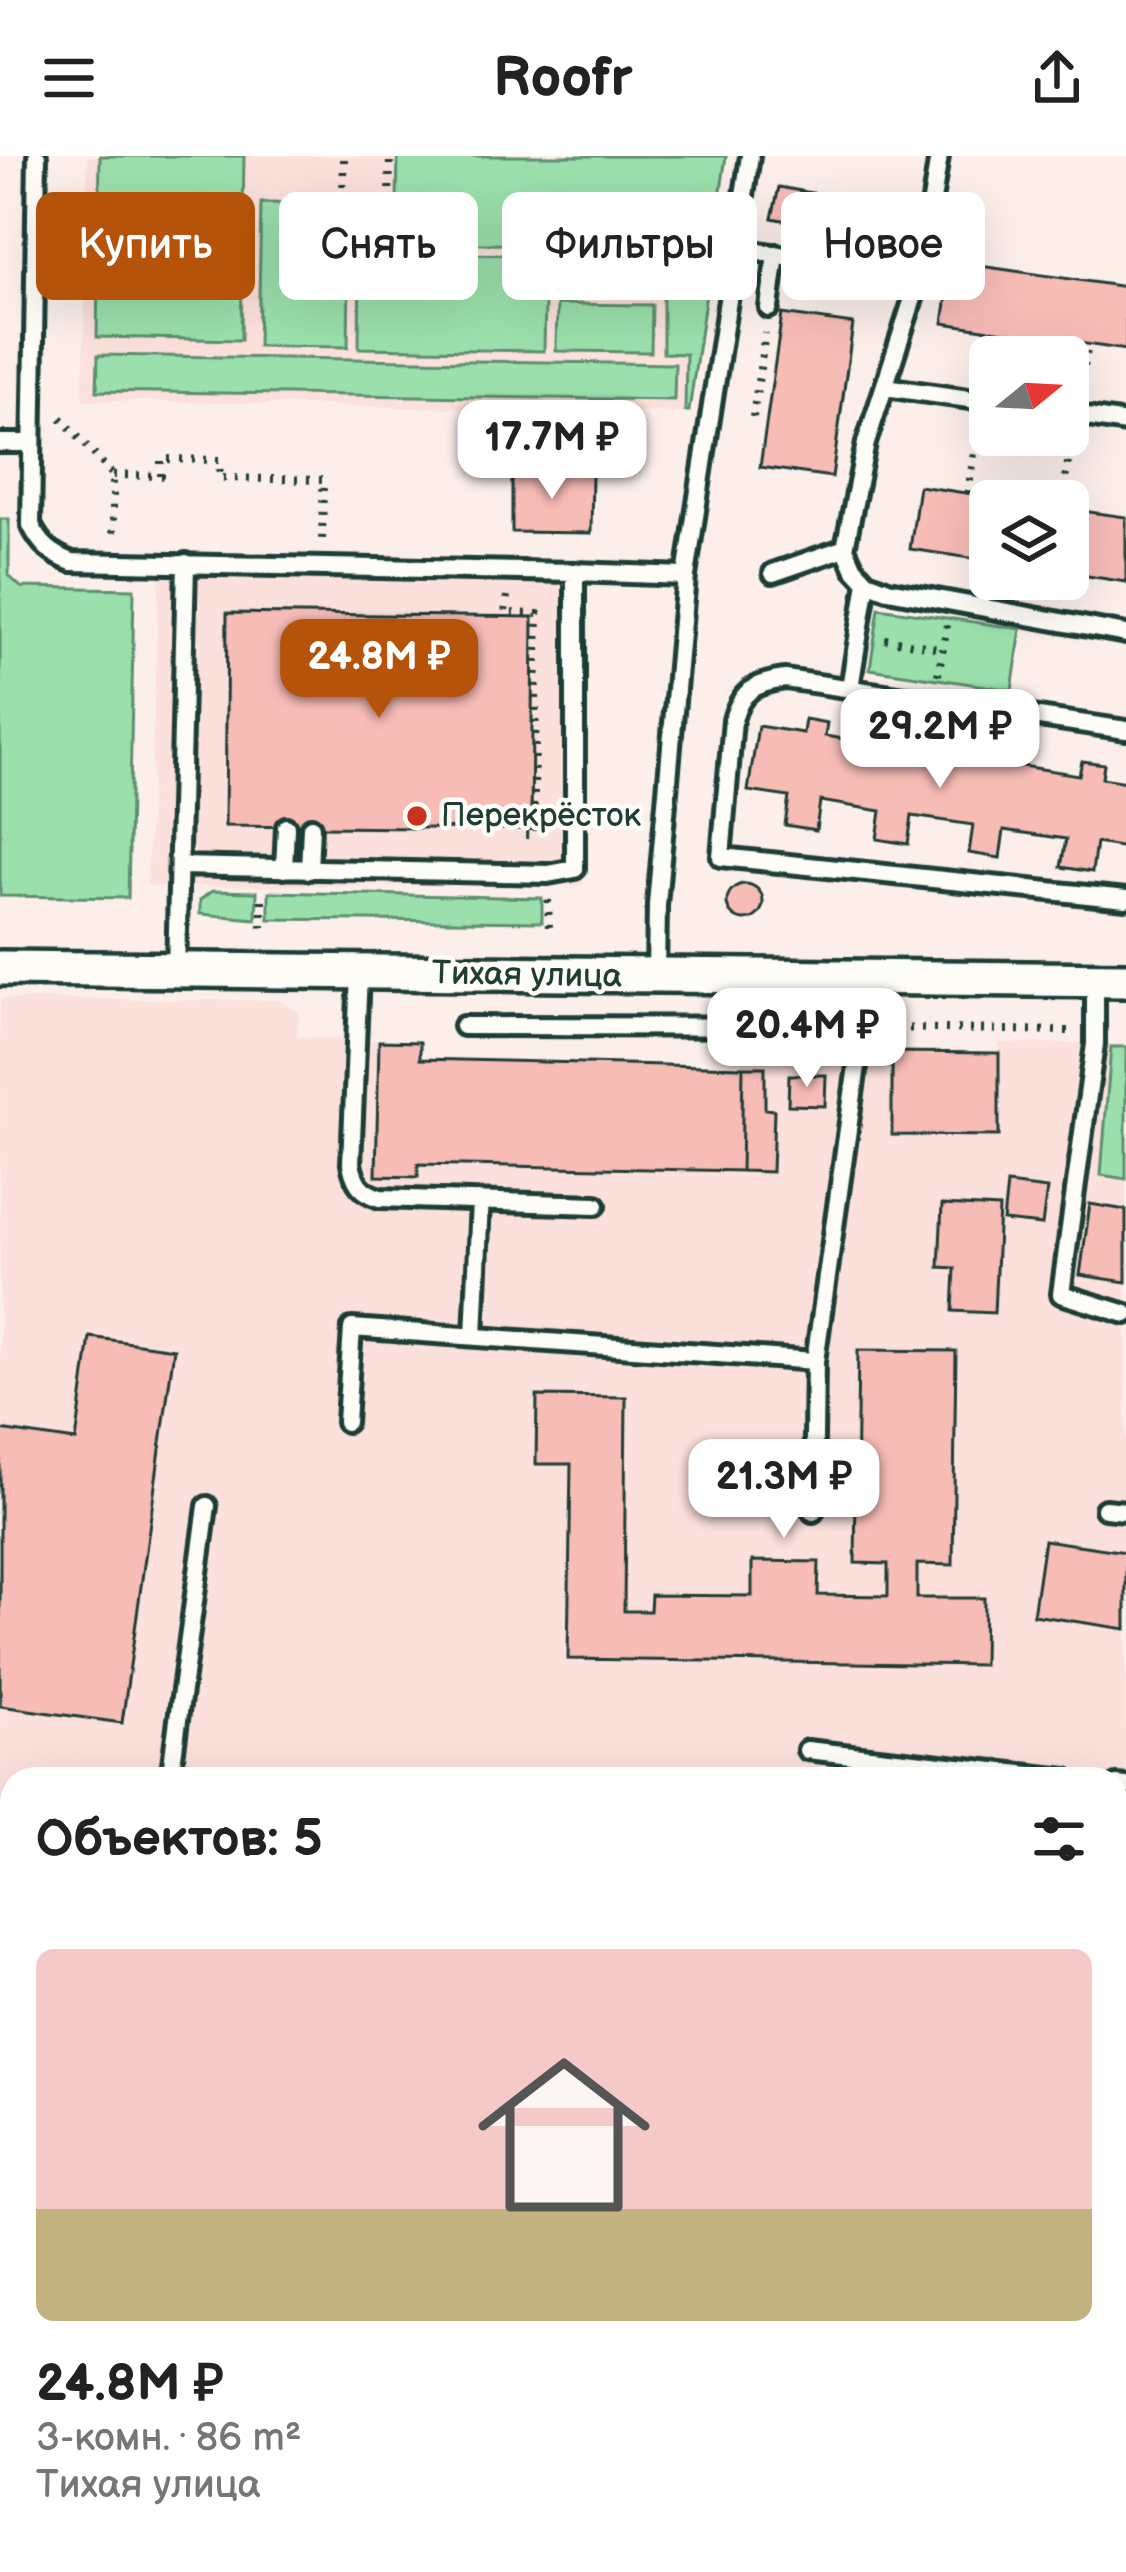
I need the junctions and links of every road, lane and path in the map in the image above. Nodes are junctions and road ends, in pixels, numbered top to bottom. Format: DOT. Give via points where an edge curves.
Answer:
graph roads {
  1 [pos="37,156"];
  2 [pos="344,156"];
  3 [pos="390,156"];
  4 [pos="750,156"];
  5 [pos="934,157"];
  6 [pos="343,192"];
  7 [pos="389,192"];
  8 [pos="930,192"];
  9 [pos="781,255"];
  10 [pos="913,300"];
  11 [pos="769,308"];
  12 [pos="885,387"];
  13 [pos="33,388"];
  14 [pos="969,399"];
  15 [pos="753,417"];
  16 [pos="1089,417"];
  17 [pos="1126,423"];
  18 [pos="0,443"];
  19 [pos="32,443"];
  20 [pos="113,475"];
  21 [pos="322,543"];
  22 [pos="844,548"];
  23 [pos="113,562"];
  24 [pos="186,563"];
  25 [pos="575,572"];
  26 [pos="772,573"];
  27 [pos="686,576"];
  28 [pos="868,582"];
  29 [pos="484,592"];
  30 [pos="951,599"];
  31 [pos="1126,634"];
  32 [pos="858,635"];
  33 [pos="943,649"];
  34 [pos="850,688"];
  35 [pos="934,700"];
  36 [pos="1126,730"];
  37 [pos="286,827"];
  38 [pos="311,827"];
  39 [pos="518,836"];
  40 [pos="179,866"];
  41 [pos="284,869"];
  42 [pos="310,870"];
  43 [pos="262,892"];
  44 [pos="548,898"];
  45 [pos="1126,899"];
  46 [pos="262,927"];
  47 [pos="549,929"];
  48 [pos="0,968"];
  49 [pos="176,970"];
  50 [pos="359,973"];
  51 [pos="656,976"];
  52 [pos="860,976"];
  53 [pos="1110,980"];
  54 [pos="463,1026"];
  55 [pos="860,1027"];
  56 [pos="1095,1032"];
  57 [pos="480,1201"];
  58 [pos="596,1205"];
  59 [pos="1126,1314"];
  60 [pos="474,1336"];
  61 [pos="815,1361"];
  62 [pos="346,1422"];
  63 [pos="207,1506"];
  64 [pos="1105,1509"];
  65 [pos="1126,1511"];
  66 [pos="813,1512"];
  67 [pos="807,1750"];
  68 [pos="172,1767"];
  69 [pos="959,1767"];
  1 -- 13 [label="lane"];
  2 -- 6 [label="path"];
  3 -- 7 [label="path"];
  4 -- 27 [label="lane"];
  5 -- 8 [label="lane"];
  9 -- 11 [label="lane" via="768,253"];
  10 -- 12 [label="lane"];
  11 -- 15 [label="path"];
  12 -- 14 [label="lane"];
  12 -- 22 [label="lane"];
  13 -- 19 [label="lane"];
  13 -- 20 [label="path"];
  16 -- 17 [label="lane"];
  18 -- 19 [label="lane"];
  19 -- 23 [label="lane" via="32,525 40,542 72,562"];
  20 -- 21 [label="path" via="160,476 160,459 220,460 220,478 323,480"];
  20 -- 23 [label="path"];
  22 -- 26 [label="lane"];
  22 -- 28 [label="lane"];
  23 -- 24 [label="lane"];
  24 -- 25 [label="lane"];
  24 -- 40 [label="lane"];
  25 -- 27 [label="lane"];
  25 -- 42 [label="lane" via="575,869"];
  27 -- 51 [label="lane"];
  28 -- 30 [label="lane"];
  28 -- 32 [label="lane"];
  29 -- 39 [label="path" via="507,592 505,614 538,614 533,835"];
  30 -- 31 [label="lane"];
  30 -- 33 [label="path"];
  32 -- 33 [label="path"];
  32 -- 34 [label="lane"];
  33 -- 35 [label="path"];
  34 -- 35 [label="lane"];
  34 -- 45 [label="lane" via="785,679 750,688 738,701 722,857"];
  35 -- 36 [label="lane"];
  37 -- 41 [label="lane"];
  38 -- 42 [label="lane"];
  40 -- 41 [label="lane"];
  40 -- 49 [label="lane"];
  41 -- 42 [label="lane"];
  43 -- 46 [label="path"];
  44 -- 47 [label="path"];
  48 -- 49 [label="street, Тихая улица"];
  49 -- 50 [label="street, Тихая улица"];
  50 -- 51 [label="street, Тихая улица"];
  50 -- 57 [label="lane" via="355,1181 380,1198"];
  51 -- 52 [label="street, Тихая улица"];
  52 -- 53 [label="street, Тихая улица"];
  52 -- 55 [label="lane"];
  53 -- 56 [label="lane"];
  54 -- 55 [label="lane"];
  55 -- 56 [label="path"];
  55 -- 61 [label="lane"];
  56 -- 59 [label="lane" via="1061,1294"];
  57 -- 58 [label="lane"];
  57 -- 60 [label="lane"];
  60 -- 61 [label="lane"];
  60 -- 62 [label="lane" via="352,1328"];
  61 -- 66 [label="lane"];
  63 -- 68 [label="lane"];
  64 -- 65 [label="lane"];
  67 -- 69 [label="lane"];
}
